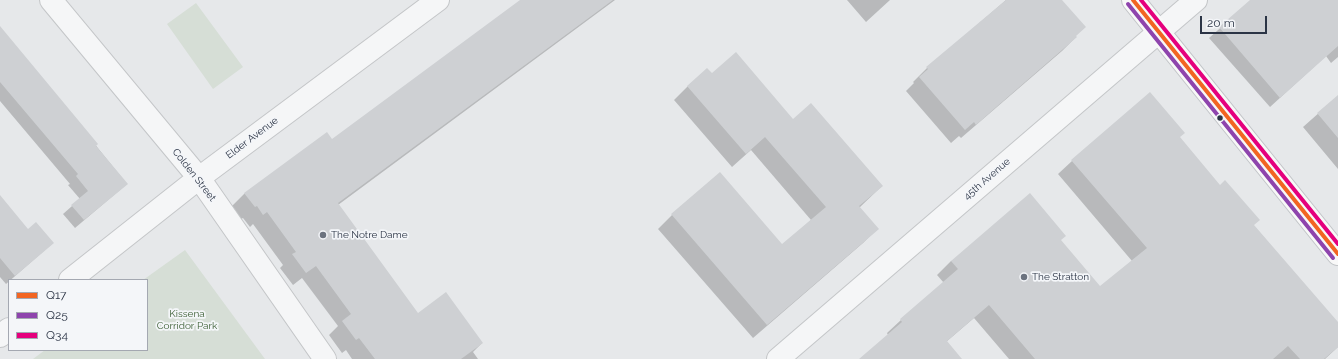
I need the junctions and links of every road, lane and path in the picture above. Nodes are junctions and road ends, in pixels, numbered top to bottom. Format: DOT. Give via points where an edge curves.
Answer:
graph roads {
  1 [pos="51,0"];
  2 [pos="438,0"];
  3 [pos="1133,0"];
  4 [pos="1196,0"];
  5 [pos="1159,31"];
  6 [pos="199,178"];
  7 [pos="1338,254"];
  8 [pos="71,279"];
  9 [pos="325,359"];
  10 [pos="778,359"];
  1 -- 6 [label="street, Colden Street"];
  2 -- 6 [label="street, Elder Avenue"];
  3 -- 5 [label="main road"];
  4 -- 5 [label="street, 45th Avenue"];
  5 -- 7 [label="main road"];
  5 -- 10 [label="street, 45th Avenue"];
  6 -- 8 [label="street, Elder Avenue"];
  6 -- 9 [label="street, Colden Street"];
}
